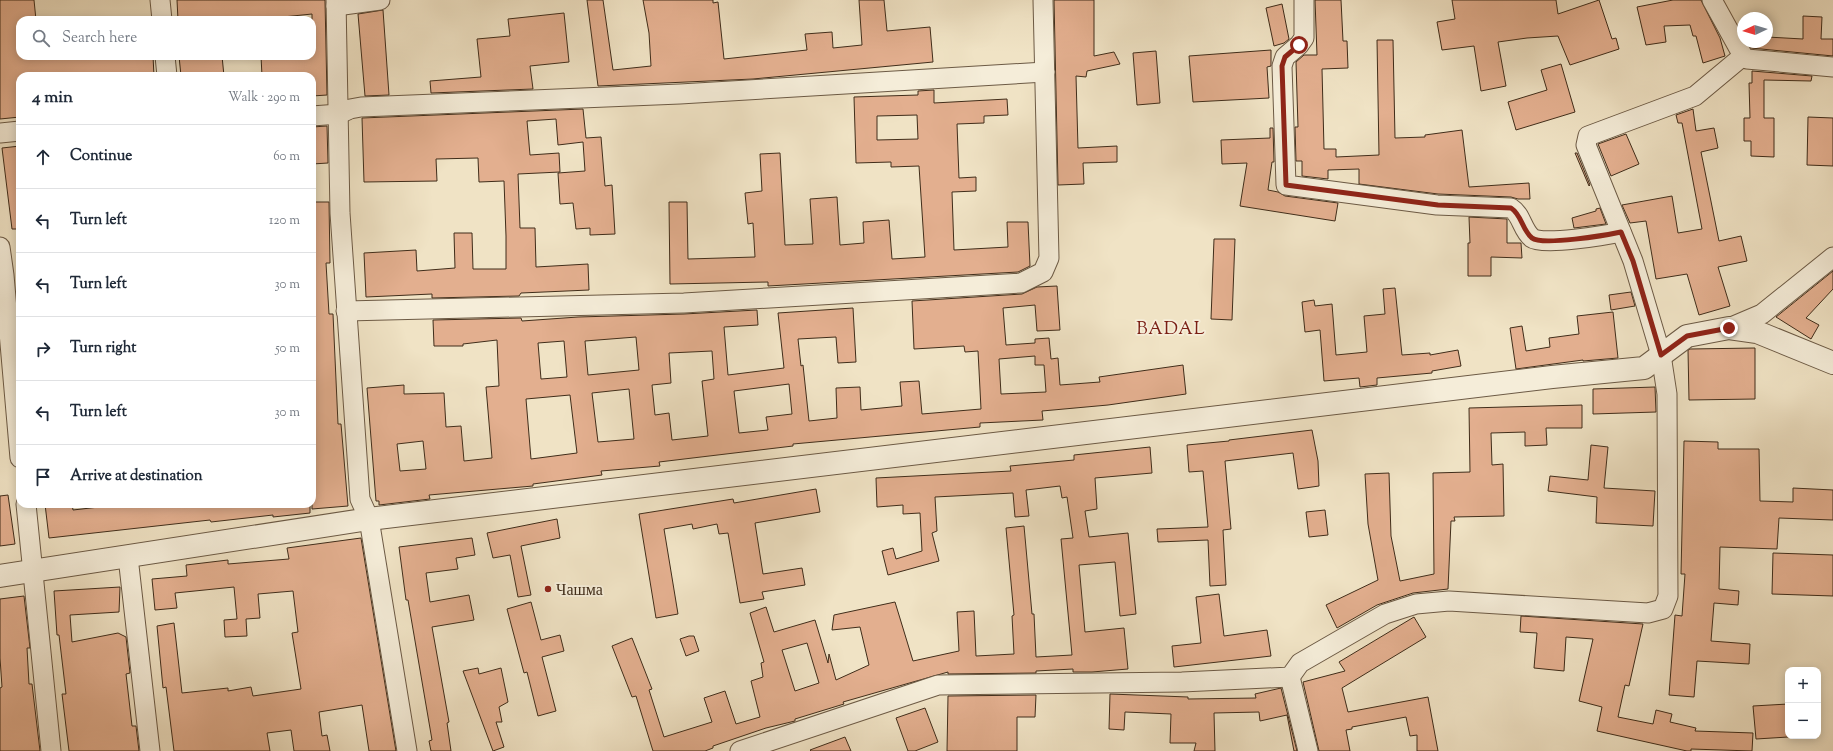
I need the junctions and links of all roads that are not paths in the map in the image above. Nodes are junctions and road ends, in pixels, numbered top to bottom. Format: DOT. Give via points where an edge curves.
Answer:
graph roads {
  1 [pos="160,0"];
  2 [pos="380,0"];
  3 [pos="1043,0"];
  4 [pos="1304,0"];
  5 [pos="1712,0"];
  6 [pos="336,3"];
  7 [pos="162,16"];
  8 [pos="1743,56"];
  9 [pos="165,60"];
  10 [pos="1833,67"];
  11 [pos="167,72"];
  12 [pos="1045,72"];
  13 [pos="339,114"];
  14 [pos="316,116"];
  15 [pos="16,131"];
  16 [pos="0,132"];
  17 [pos="1621,232"];
  18 [pos="0,247"];
  19 [pos="1833,257"];
  20 [pos="346,311"];
  21 [pos="1729,328"];
  22 [pos="1661,355"];
  23 [pos="1833,363"];
  24 [pos="16,412"];
  25 [pos="26,508"];
  26 [pos="370,520"];
  27 [pos="128,557"];
  28 [pos="33,571"];
  29 [pos="0,576"];
  30 [pos="1290,677"];
  31 [pos="50,751"];
  32 [pos="150,751"];
  33 [pos="407,751"];
  34 [pos="740,751"];
  35 [pos="1308,751"];
  1 -- 7 [label="street"];
  2 -- 6 [label="street"];
  3 -- 12 [label="street"];
  4 -- 17 [label="street" via="1304,38 1285,57 1282,66 1286,185 1438,205 1511,208 1517,211 1528,234 1533,239 1543,241 1599,237"];
  5 -- 8 [label="street"];
  6 -- 13 [label="street"];
  8 -- 10 [label="street" via="1747,60"];
  8 -- 17 [label="street" via="1695,96 1588,136 1586,145"];
  9 -- 11 [label="street"];
  12 -- 13 [label="street" via="688,93 361,107"];
  12 -- 20 [label="street" via="1048,258 1043,272 1021,283 684,303"];
  13 -- 14 [label="street"];
  13 -- 20 [label="street" via="340,213"];
  15 -- 16 [label="street"];
  17 -- 22 [label="street" via="1633,261"];
  18 -- 24 [label="street"];
  19 -- 21 [label="street" via="1762,314"];
  20 -- 26 [label="street" via="360,499"];
  21 -- 22 [label="street" via="1687,336"];
  21 -- 23 [label="street" via="1757,332"];
  22 -- 26 [label="street" via="1644,368"];
  22 -- 30 [label="street" via="1667,394 1668,596 1663,609 1648,614 1449,601 1416,604 1385,614 1300,663"];
  25 -- 28 [label="street"];
  26 -- 27 [label="street"];
  26 -- 33 [label="street"];
  27 -- 28 [label="street"];
  27 -- 32 [label="street"];
  28 -- 29 [label="street"];
  28 -- 31 [label="street"];
  30 -- 34 [label="street" via="1182,682 938,685"];
  30 -- 35 [label="street"];
}
